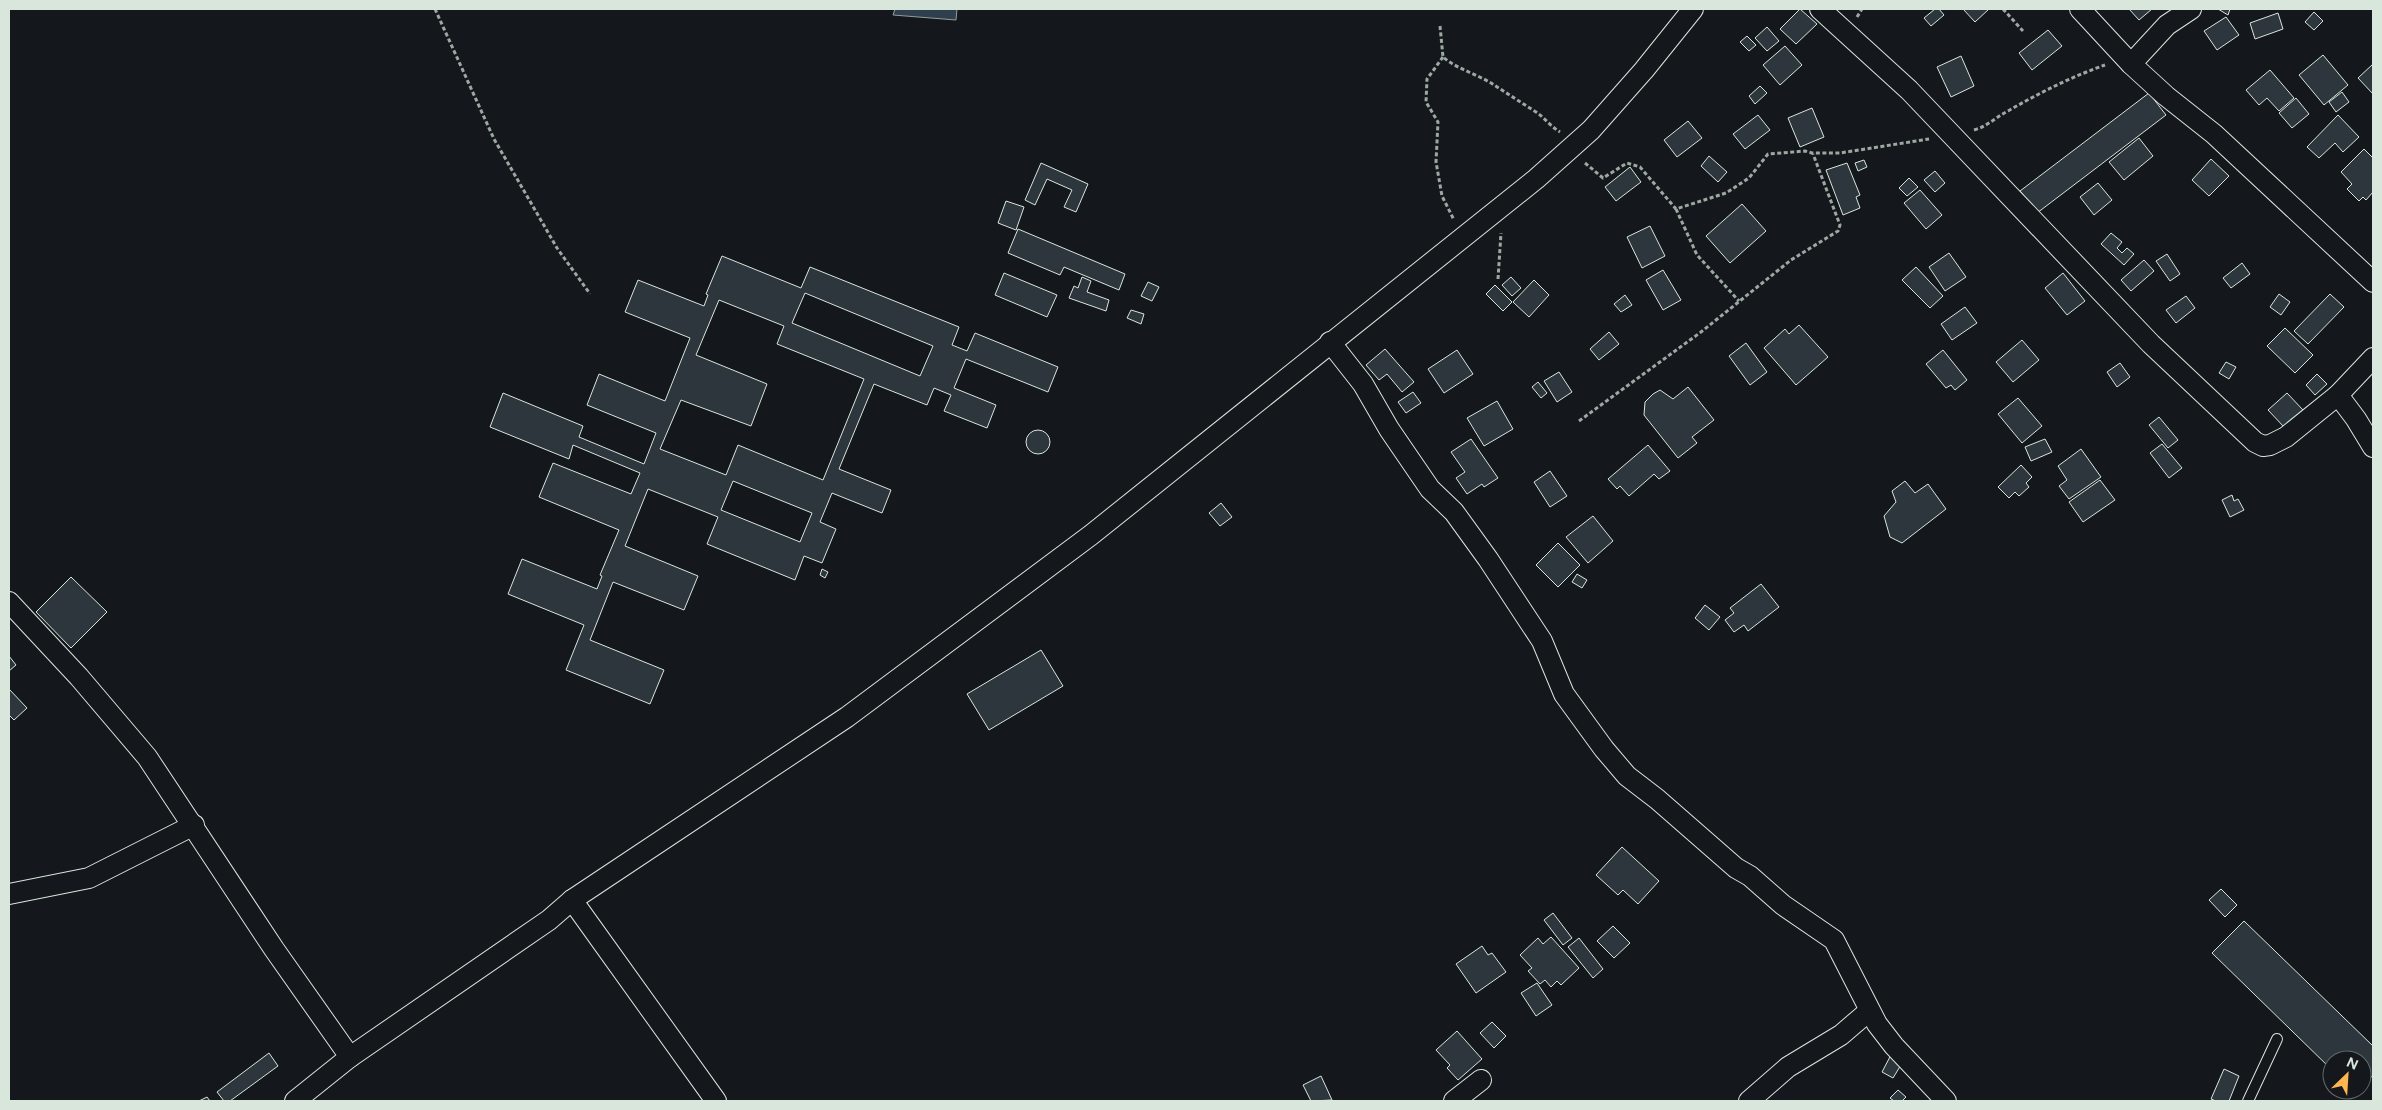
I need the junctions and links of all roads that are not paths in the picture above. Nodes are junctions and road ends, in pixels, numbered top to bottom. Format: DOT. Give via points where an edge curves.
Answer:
graph roads {
  1 [pos="1693,9"];
  2 [pos="1820,9"];
  3 [pos="2080,9"];
  4 [pos="2191,9"];
  5 [pos="2128,61"];
  6 [pos="2373,282"];
  7 [pos="1330,342"];
  8 [pos="2373,358"];
  9 [pos="2338,395"];
  10 [pos="2373,447"];
  11 [pos="9,602"];
  12 [pos="194,825"];
  13 [pos="9,894"];
  14 [pos="572,900"];
  15 [pos="1870,1011"];
  16 [pos="2277,1039"];
  17 [pos="350,1057"];
  18 [pos="1481,1080"];
  19 [pos="295,1101"];
  20 [pos="716,1101"];
  21 [pos="1454,1101"];
  22 [pos="1749,1101"];
  23 [pos="1946,1101"];
  24 [pos="2248,1101"];
  1 -- 7 [label="street" via="1591,130 1503,205"];
  2 -- 9 [label="street" via="1909,90 2150,344 2255,442 2270,445 2286,437"];
  3 -- 5 [label="street"];
  4 -- 5 [label="street" via="2166,26"];
  5 -- 6 [label="street" via="2214,134"];
  7 -- 14 [label="street" via="1091,535 847,718"];
  7 -- 15 [label="street" via="1363,384 1430,489 1454,512 1488,559 1542,641 1564,694 1604,749 1627,776 1736,868 1834,940"];
  8 -- 9 [label="street"];
  9 -- 10 [label="street"];
  11 -- 12 [label="street" via="147,757"];
  12 -- 13 [label="street" via="89,878"];
  12 -- 17 [label="street" via="268,940"];
  14 -- 17 [label="street" via="549,920"];
  14 -- 20 [label="street"];
  15 -- 22 [label="street" via="1841,1035 1788,1067"];
  15 -- 23 [label="street" via="1894,1046"];
  16 -- 24 [label="lane"];
  17 -- 19 [label="street"];
  18 -- 21 [label="street"];
}
